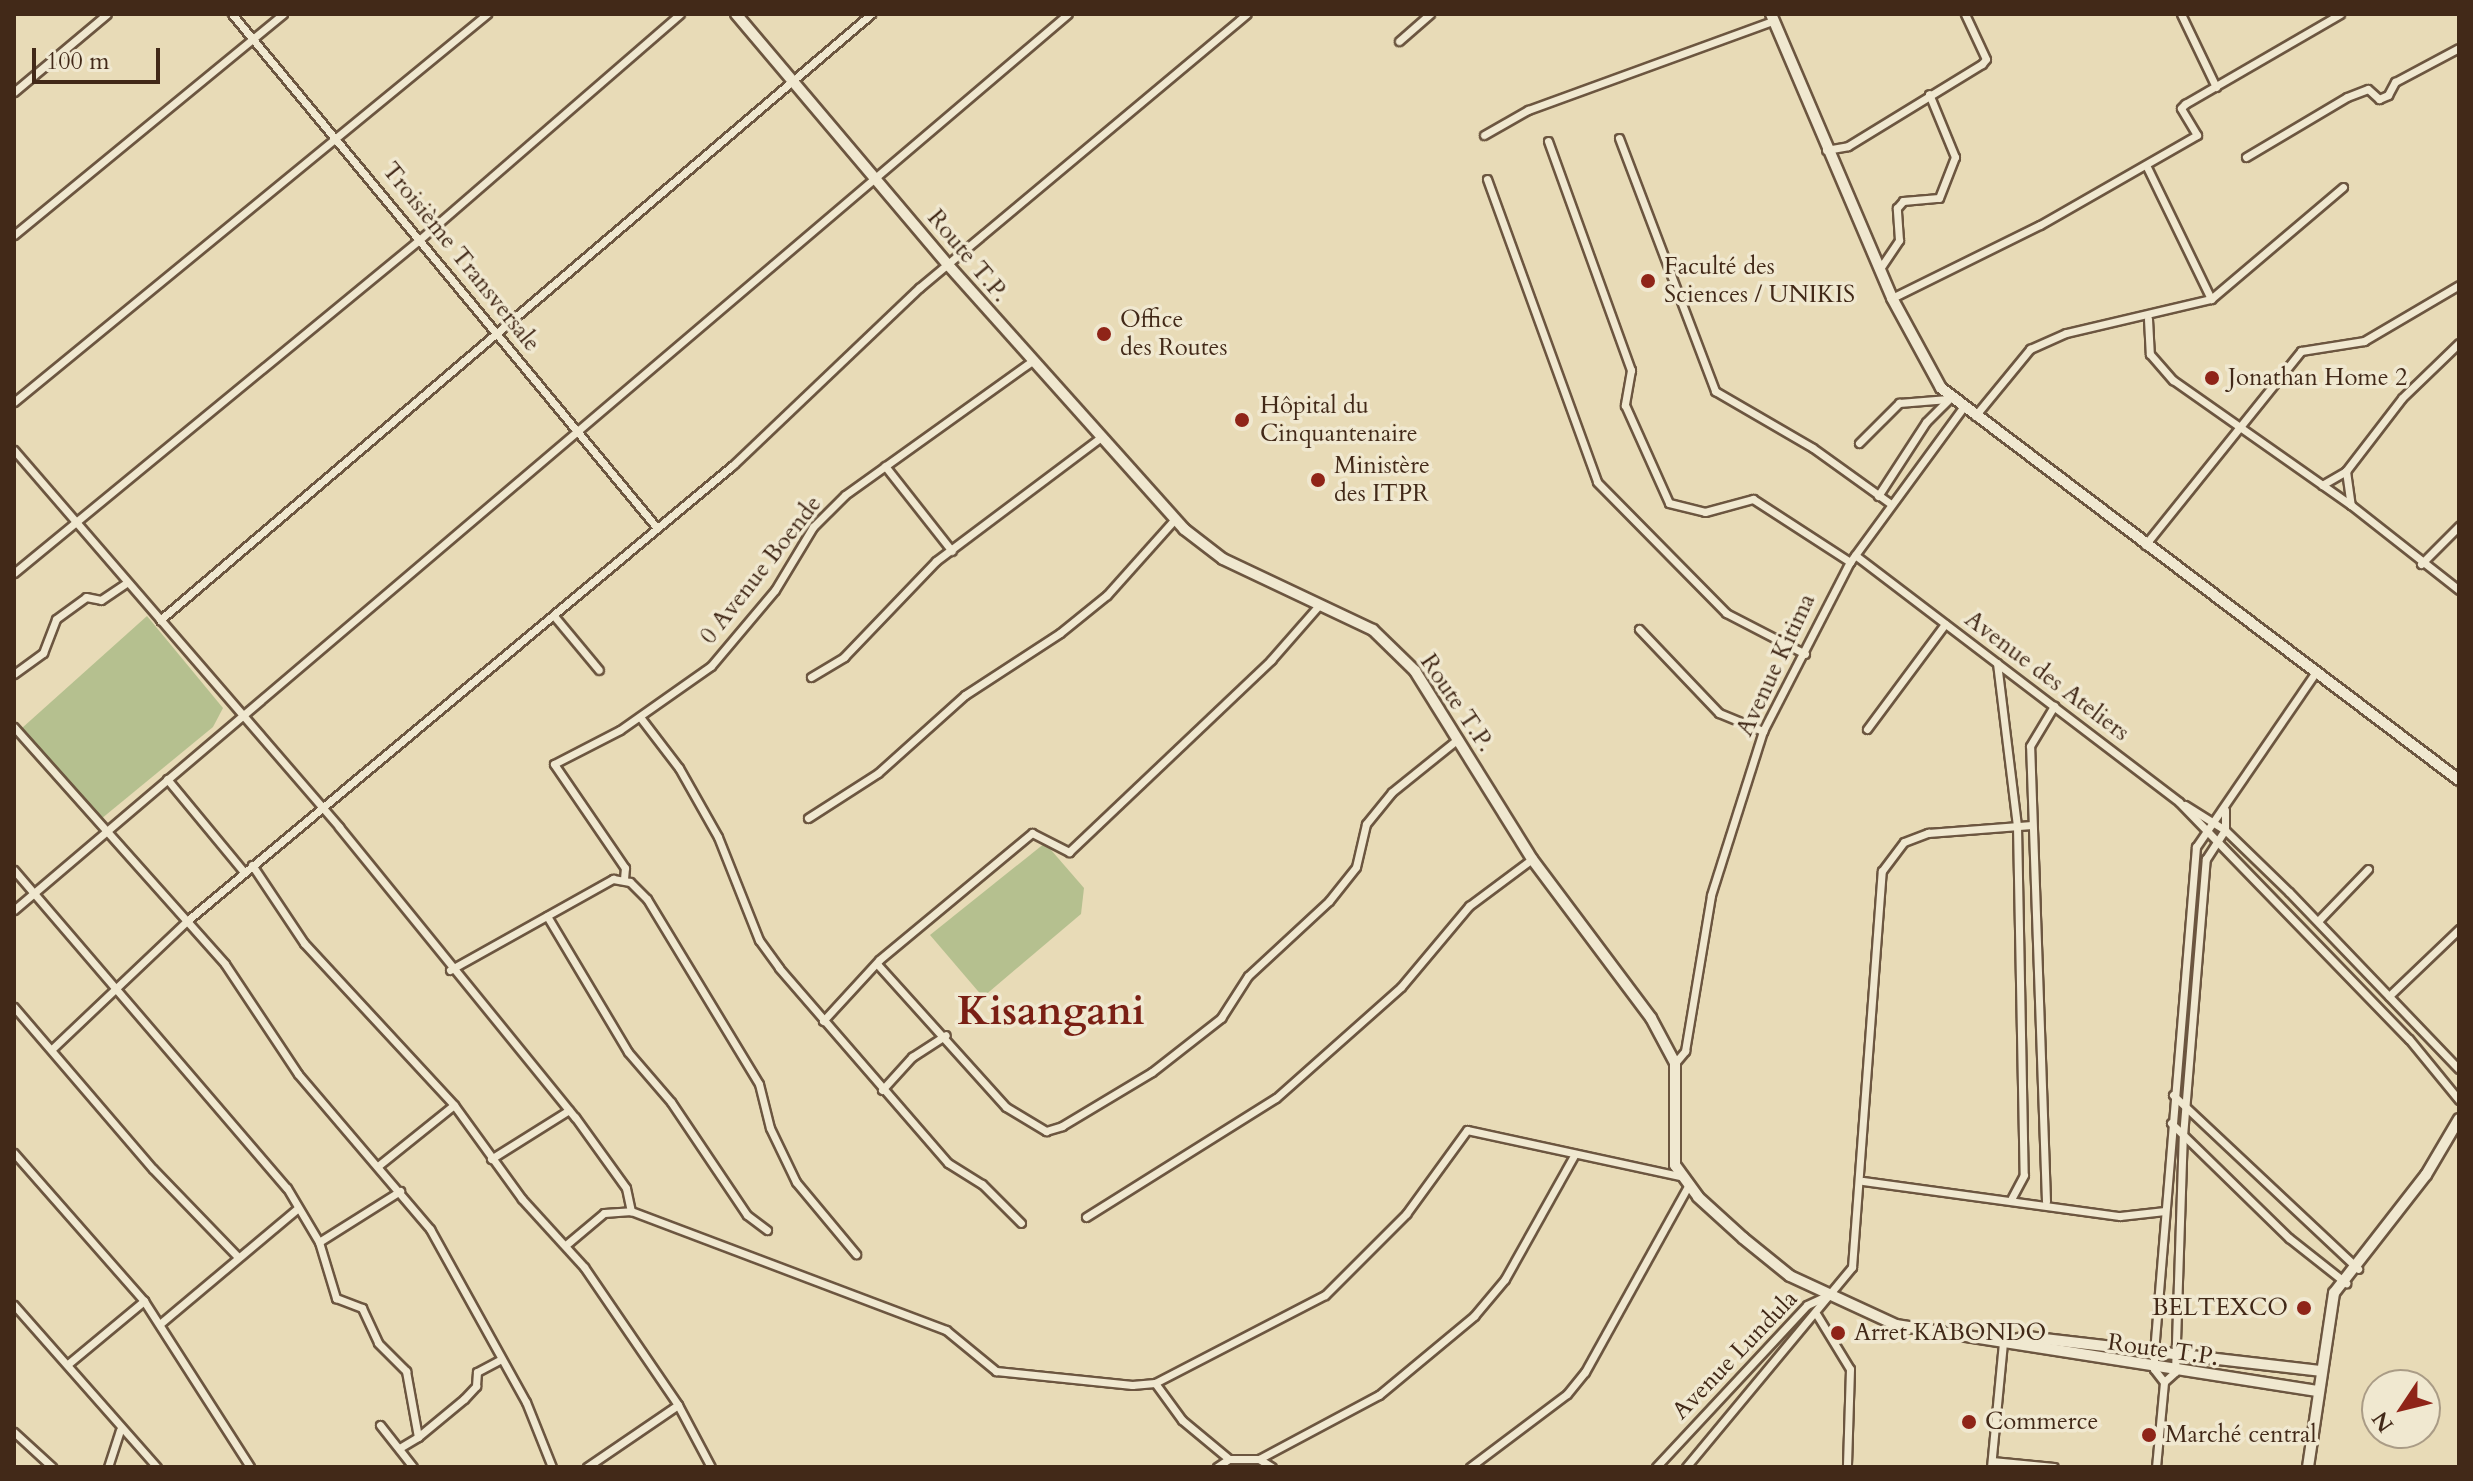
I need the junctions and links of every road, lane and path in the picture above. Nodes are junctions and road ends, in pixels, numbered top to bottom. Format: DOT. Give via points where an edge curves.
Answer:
graph roads {
  1 [pos="107,14"];
  2 [pos="232,14"];
  3 [pos="283,14"];
  4 [pos="487,14"];
  5 [pos="680,14"];
  6 [pos="736,14"];
  7 [pos="871,14"];
  8 [pos="1068,14"];
  9 [pos="1247,14"];
  10 [pos="1430,14"];
  11 [pos="1965,14"];
  12 [pos="2181,14"];
  13 [pos="2340,14"];
  14 [pos="1772,18"];
  15 [pos="252,36"];
  16 [pos="1399,41"];
  17 [pos="2459,48"];
  18 [pos="793,81"];
  19 [pos="2216,87"];
  20 [pos="14,92"];
  21 [pos="1929,94"];
  22 [pos="1484,135"];
  23 [pos="333,138"];
  24 [pos="1619,138"];
  25 [pos="1548,141"];
  26 [pos="1826,150"];
  27 [pos="2246,157"];
  28 [pos="2146,165"];
  29 [pos="876,177"];
  30 [pos="1487,179"];
  31 [pos="2343,187"];
  32 [pos="14,235"];
  33 [pos="419,240"];
  34 [pos="949,266"];
  35 [pos="1879,270"];
  36 [pos="2459,285"];
  37 [pos="1892,298"];
  38 [pos="2211,299"];
  39 [pos="2148,319"];
  40 [pos="497,333"];
  41 [pos="2459,343"];
  42 [pos="1032,361"];
  43 [pos="1950,398"];
  44 [pos="14,402"];
  45 [pos="1962,409"];
  46 [pos="1973,418"];
  47 [pos="2236,427"];
  48 [pos="577,431"];
  49 [pos="1101,437"];
  50 [pos="1859,443"];
  51 [pos="14,450"];
  52 [pos="885,466"];
  53 [pos="2346,471"];
  54 [pos="2322,485"];
  55 [pos="1878,496"];
  56 [pos="1891,504"];
  57 [pos="2351,505"];
  58 [pos="1175,519"];
  59 [pos="75,521"];
  60 [pos="2459,526"];
  61 [pos="657,528"];
  62 [pos="2143,547"];
  63 [pos="952,551"];
  64 [pos="1853,558"];
  65 [pos="2421,564"];
  66 [pos="14,573"];
  67 [pos="128,582"];
  68 [pos="2459,590"];
  69 [pos="1320,604"];
  70 [pos="554,616"];
  71 [pos="160,620"];
  72 [pos="1945,624"];
  73 [pos="1639,629"];
  74 [pos="1805,654"];
  75 [pos="1997,663"];
  76 [pos="599,670"];
  77 [pos="2315,673"];
  78 [pos="14,674"];
  79 [pos="811,677"];
  80 [pos="2054,706"];
  81 [pos="640,717"];
  82 [pos="240,718"];
  83 [pos="14,727"];
  84 [pos="1867,729"];
  85 [pos="1763,731"];
  86 [pos="1458,739"];
  87 [pos="167,779"];
  88 [pos="2459,780"];
  89 [pos="2179,802"];
  90 [pos="2225,804"];
  91 [pos="322,807"];
  92 [pos="808,818"];
  93 [pos="2032,825"];
  94 [pos="2217,825"];
  95 [pos="2017,826"];
  96 [pos="2225,830"];
  97 [pos="106,831"];
  98 [pos="2206,836"];
  99 [pos="2215,843"];
  100 [pos="1532,859"];
  101 [pos="252,865"];
  102 [pos="2368,869"];
  103 [pos="14,870"];
  104 [pos="244,872"];
  105 [pos="624,879"];
  106 [pos="33,893"];
  107 [pos="14,910"];
  108 [pos="547,916"];
  109 [pos="188,920"];
  110 [pos="2318,921"];
  111 [pos="2459,929"];
  112 [pos="878,965"];
  113 [pos="450,970"];
  114 [pos="120,987"];
  115 [pos="2389,996"];
  116 [pos="14,1007"];
  117 [pos="823,1021"];
  118 [pos="946,1035"];
  119 [pos="52,1049"];
  120 [pos="1675,1063"];
  121 [pos="2459,1069"];
  122 [pos="882,1090"];
  123 [pos="2022,1095"];
  124 [pos="2173,1095"];
  125 [pos="2042,1099"];
  126 [pos="2459,1100"];
  127 [pos="454,1105"];
  128 [pos="2187,1109"];
  129 [pos="569,1110"];
  130 [pos="2459,1119"];
  131 [pos="2171,1123"];
  132 [pos="2183,1136"];
  133 [pos="14,1153"];
  134 [pos="1575,1154"];
  135 [pos="491,1159"];
  136 [pos="378,1166"];
  137 [pos="1680,1176"];
  138 [pos="1863,1181"];
  139 [pos="1690,1182"];
  140 [pos="400,1191"];
  141 [pos="2012,1198"];
  142 [pos="2046,1201"];
  143 [pos="297,1209"];
  144 [pos="631,1211"];
  145 [pos="2165,1211"];
  146 [pos="1086,1217"];
  147 [pos="1021,1223"];
  148 [pos="767,1230"];
  149 [pos="319,1242"];
  150 [pos="567,1244"];
  151 [pos="856,1254"];
  152 [pos="237,1256"];
  153 [pos="2358,1269"];
  154 [pos="2346,1283"];
  155 [pos="1826,1296"];
  156 [pos="144,1301"];
  157 [pos="14,1305"];
  158 [pos="1817,1315"];
  159 [pos="161,1323"];
  160 [pos="2003,1342"];
  161 [pos="2154,1352"];
  162 [pos="2176,1354"];
  163 [pos="498,1361"];
  164 [pos="68,1364"];
  165 [pos="2154,1369"];
  166 [pos="2320,1371"];
  167 [pos="2175,1372"];
  168 [pos="2164,1382"];
  169 [pos="1155,1383"];
  170 [pos="2319,1391"];
  171 [pos="678,1405"];
  172 [pos="380,1425"];
  173 [pos="120,1430"];
  174 [pos="14,1432"];
  175 [pos="418,1437"];
  176 [pos="400,1448"];
  177 [pos="1229,1459"];
  178 [pos="1259,1459"];
  179 [pos="1992,1464"];
  180 [pos="52,1467"];
  181 [pos="108,1467"];
  182 [pos="157,1467"];
  183 [pos="250,1467"];
  184 [pos="413,1467"];
  185 [pos="552,1467"];
  186 [pos="587,1467"];
  187 [pos="711,1467"];
  188 [pos="1217,1467"];
  189 [pos="1272,1467"];
  190 [pos="1470,1467"];
  191 [pos="1656,1467"];
  192 [pos="1686,1467"];
  193 [pos="1847,1467"];
  194 [pos="2054,1467"];
  195 [pos="2156,1467"];
  196 [pos="2308,1467"];
  1 -- 20 [label="street"];
  2 -- 15 [label="street, Troisième Transversale"];
  3 -- 15 [label="street"];
  4 -- 23 [label="street"];
  5 -- 33 [label="street"];
  6 -- 18 [label="street, Route T.P."];
  7 -- 18 [label="street"];
  8 -- 29 [label="street"];
  9 -- 34 [label="street"];
  10 -- 16 [label="street"];
  11 -- 21 [label="street" via="1986,59"];
  12 -- 19 [label="street"];
  13 -- 19 [label="street"];
  14 -- 22 [label="street" via="1528,110"];
  14 -- 26 [label="street"];
  15 -- 23 [label="street, Troisième Transversale"];
  15 -- 32 [label="street"];
  17 -- 27 [label="street" via="2395,82 2388,95 2379,99 2368,89 2347,97"];
  18 -- 29 [label="street, Route T.P."];
  18 -- 40 [label="street"];
  19 -- 28 [label="street" via="2181,108 2197,135"];
  21 -- 26 [label="street" via="1848,146"];
  21 -- 35 [label="street" via="1955,157 1939,198 1903,201 1897,208 1899,240"];
  23 -- 33 [label="street, Troisième Transversale" via="382,187"];
  23 -- 44 [label="street"];
  24 -- 55 [label="street" via="1715,391 1813,448"];
  25 -- 64 [label="street, Avenue des Ateliers" via="1631,370 1625,405 1669,503 1714,512 1753,499"];
  26 -- 35 [label="street"];
  28 -- 37 [label="street"];
  28 -- 38 [label="street"];
  29 -- 34 [label="street, Route T.P."];
  29 -- 48 [label="street"];
  30 -- 74 [label="street" via="1597,482 1726,613"];
  31 -- 38 [label="street"];
  33 -- 40 [label="street, Troisième Transversale"];
  33 -- 59 [label="street"];
  34 -- 42 [label="street, Route T.P."];
  34 -- 61 [label="street" via="802,405"];
  35 -- 37 [label="street"];
  36 -- 47 [label="street" via="2364,341 2301,351"];
  37 -- 43 [label="street" via="1924,363"];
  38 -- 39 [label="street"];
  39 -- 46 [label="street" via="2066,333 2030,349"];
  39 -- 47 [label="street" via="2146,344 2159,366"];
  40 -- 48 [label="street, Troisième Transversale"];
  40 -- 71 [label="street"];
  41 -- 53 [label="street" via="2402,398"];
  42 -- 49 [label="street, Route T.P."];
  42 -- 52 [label="street, 0 Avenue Boende"];
  43 -- 45 [label="street"];
  43 -- 50 [label="street" via="1899,403"];
  43 -- 55 [label="street" via="1926,422"];
  45 -- 46 [label="street"];
  45 -- 56 [label="street, Avenue Kitima"];
  46 -- 62 [label="street"];
  47 -- 54 [label="street"];
  47 -- 62 [label="street"];
  48 -- 61 [label="street, Troisième Transversale"];
  48 -- 82 [label="street"];
  49 -- 58 [label="street, Route T.P."];
  49 -- 63 [label="street"];
  51 -- 59 [label="street"];
  52 -- 63 [label="street"];
  52 -- 81 [label="street, 0 Avenue Boende" via="813,527 728,649"];
  53 -- 54 [label="street"];
  53 -- 57 [label="street"];
  54 -- 57 [label="street"];
  55 -- 56 [label="street"];
  56 -- 64 [label="street, Avenue Kitima"];
  57 -- 65 [label="street"];
  58 -- 69 [label="street, Route T.P." via="1223,559"];
  58 -- 92 [label="street" via="1107,595 1060,633 965,695 878,773"];
  59 -- 66 [label="street"];
  59 -- 67 [label="street"];
  60 -- 65 [label="street"];
  61 -- 70 [label="street"];
  62 -- 77 [label="street"];
  63 -- 79 [label="street" via="844,657"];
  64 -- 72 [label="street, Avenue des Ateliers"];
  64 -- 74 [label="street, Avenue Kitima"];
  65 -- 68 [label="street"];
  67 -- 71 [label="street"];
  67 -- 78 [label="street" via="101,600 86,597 56,619 46,649"];
  69 -- 86 [label="street, Route T.P." via="1373,630 1395,651"];
  69 -- 112 [label="street" via="1271,660 1069,852 1032,833"];
  70 -- 76 [label="street"];
  70 -- 91 [label="street"];
  71 -- 82 [label="street"];
  72 -- 75 [label="street, Avenue des Ateliers"];
  72 -- 84 [label="street"];
  73 -- 85 [label="street" via="1719,713"];
  74 -- 85 [label="street, Avenue Kitima"];
  75 -- 80 [label="street, Avenue des Ateliers"];
  75 -- 95 [label="street"];
  77 -- 88 [label="street"];
  77 -- 90 [label="street"];
  80 -- 89 [label="street, Avenue des Ateliers"];
  80 -- 93 [label="street" via="2030,746"];
  81 -- 105 [label="street, 0 Avenue Boende" via="554,764 625,868"];
  81 -- 117 [label="street" via="679,768 718,837 759,940"];
  82 -- 87 [label="street"];
  82 -- 91 [label="street"];
  83 -- 97 [label="street"];
  85 -- 120 [label="street, Avenue Kitima" via="1711,895 1685,1051"];
  86 -- 100 [label="street, Route T.P."];
  86 -- 118 [label="street" via="1392,792 1366,824 1356,867 1329,901 1248,976 1221,1018 1152,1072 1062,1126 1046,1131 1024,1112 1016,1114"];
  87 -- 97 [label="street"];
  87 -- 104 [label="street"];
  89 -- 94 [label="street"];
  89 -- 98 [label="street, Avenue des Ateliers"];
  90 -- 94 [label="street"];
  90 -- 96 [label="street"];
  91 -- 101 [label="street"];
  91 -- 113 [label="street"];
  93 -- 95 [label="street"];
  93 -- 125 [label="street"];
  94 -- 96 [label="street"];
  94 -- 98 [label="street"];
  95 -- 123 [label="street"];
  95 -- 138 [label="street" via="1928,833 1904,842 1882,871"];
  96 -- 99 [label="street"];
  96 -- 110 [label="street"];
  97 -- 106 [label="street"];
  97 -- 109 [label="street"];
  98 -- 99 [label="street, Avenue des Ateliers"];
  98 -- 124 [label="street" via="2196,847 2189,883"];
  99 -- 126 [label="street, Avenue des Ateliers" via="2277,899"];
  99 -- 128 [label="street" via="2206,859"];
  100 -- 120 [label="street, Route T.P." via="1651,1018"];
  100 -- 146 [label="street" via="1469,906 1401,987 1276,1098"];
  101 -- 104 [label="street"];
  101 -- 127 [label="street" via="304,943"];
  102 -- 110 [label="street"];
  103 -- 106 [label="street"];
  104 -- 109 [label="street"];
  105 -- 108 [label="street" via="613,879"];
  105 -- 151 [label="street" via="647,899 759,1084 770,1128 796,1182"];
  106 -- 107 [label="street"];
  106 -- 114 [label="street"];
  108 -- 113 [label="street"];
  108 -- 148 [label="street" via="628,1052 664,1092 747,1215"];
  109 -- 114 [label="street"];
  109 -- 136 [label="street" via="243,989 298,1074"];
  110 -- 115 [label="street"];
  111 -- 115 [label="street"];
  112 -- 117 [label="street"];
  112 -- 118 [label="street"];
  113 -- 129 [label="street"];
  114 -- 119 [label="street"];
  114 -- 143 [label="street" via="267,1161"];
  115 -- 121 [label="street"];
  116 -- 119 [label="street"];
  117 -- 122 [label="street"];
  118 -- 122 [label="street" via="912,1057"];
  119 -- 152 [label="street" via="153,1169"];
  120 -- 137 [label="street, Route T.P." via="1673,1148"];
  122 -- 147 [label="street" via="948,1163 982,1184"];
  123 -- 125 [label="street"];
  123 -- 141 [label="street" via="2024,1175"];
  124 -- 128 [label="street"];
  124 -- 131 [label="street"];
  125 -- 142 [label="street"];
  127 -- 135 [label="street"];
  127 -- 136 [label="street"];
  128 -- 132 [label="street"];
  128 -- 153 [label="street"];
  129 -- 135 [label="street"];
  129 -- 144 [label="street" via="626,1188"];
  130 -- 153 [label="street"];
  131 -- 132 [label="street"];
  131 -- 145 [label="street"];
  132 -- 154 [label="street"];
  132 -- 162 [label="street"];
  133 -- 156 [label="street"];
  134 -- 137 [label="street"];
  134 -- 169 [label="street" via="1467,1130 1406,1214 1325,1295"];
  134 -- 178 [label="street" via="1505,1279 1474,1316 1379,1395"];
  135 -- 150 [label="street"];
  136 -- 140 [label="street"];
  137 -- 139 [label="street, Route T.P."];
  138 -- 141 [label="street"];
  138 -- 155 [label="street" via="1852,1267"];
  139 -- 155 [label="street, Route T.P." via="1743,1238"];
  139 -- 190 [label="street" via="1585,1372 1567,1394"];
  140 -- 149 [label="street"];
  140 -- 163 [label="street" via="455,1268"];
  141 -- 142 [label="street"];
  142 -- 145 [label="street" via="2120,1216"];
  143 -- 149 [label="street"];
  143 -- 152 [label="street"];
  144 -- 150 [label="street" via="604,1213"];
  144 -- 169 [label="street" via="946,1330 996,1371"];
  145 -- 161 [label="street"];
  149 -- 175 [label="street" via="336,1298 362,1308 378,1343 406,1371"];
  150 -- 171 [label="street"];
  152 -- 159 [label="street"];
  153 -- 154 [label="street"];
  154 -- 166 [label="street" via="2334,1293"];
  155 -- 158 [label="street, Avenue Lundula"];
  155 -- 160 [label="street, Route T.P." via="1907,1328"];
  155 -- 191 [label="street, Avenue Lundula" via="1807,1305"];
  156 -- 159 [label="street"];
  156 -- 164 [label="street"];
  157 -- 164 [label="street"];
  158 -- 192 [label="street, Avenue Lundula"];
  158 -- 193 [label="street" via="1850,1369"];
  159 -- 183 [label="street"];
  160 -- 161 [label="street, Route T.P." via="2027,1337"];
  160 -- 165 [label="street, Route T.P."];
  160 -- 179 [label="street"];
  161 -- 162 [label="street, Route T.P."];
  161 -- 165 [label="street"];
  162 -- 166 [label="street, Route T.P."];
  162 -- 167 [label="street"];
  163 -- 175 [label="street" via="477,1372 476,1386"];
  163 -- 185 [label="street" via="526,1402"];
  164 -- 173 [label="street"];
  165 -- 167 [label="street, Route T.P."];
  165 -- 168 [label="street"];
  166 -- 170 [label="street"];
  167 -- 168 [label="street"];
  167 -- 170 [label="street, Route T.P."];
  168 -- 195 [label="street"];
  169 -- 177 [label="street" via="1182,1420"];
  170 -- 196 [label="street"];
  171 -- 186 [label="street"];
  171 -- 187 [label="street"];
  172 -- 176 [label="street"];
  173 -- 181 [label="street"];
  173 -- 182 [label="street"];
  174 -- 180 [label="street"];
  175 -- 176 [label="street"];
  176 -- 184 [label="street"];
  177 -- 178 [label="street"];
  177 -- 188 [label="street"];
  178 -- 189 [label="street"];
  179 -- 194 [label="street"];
}
